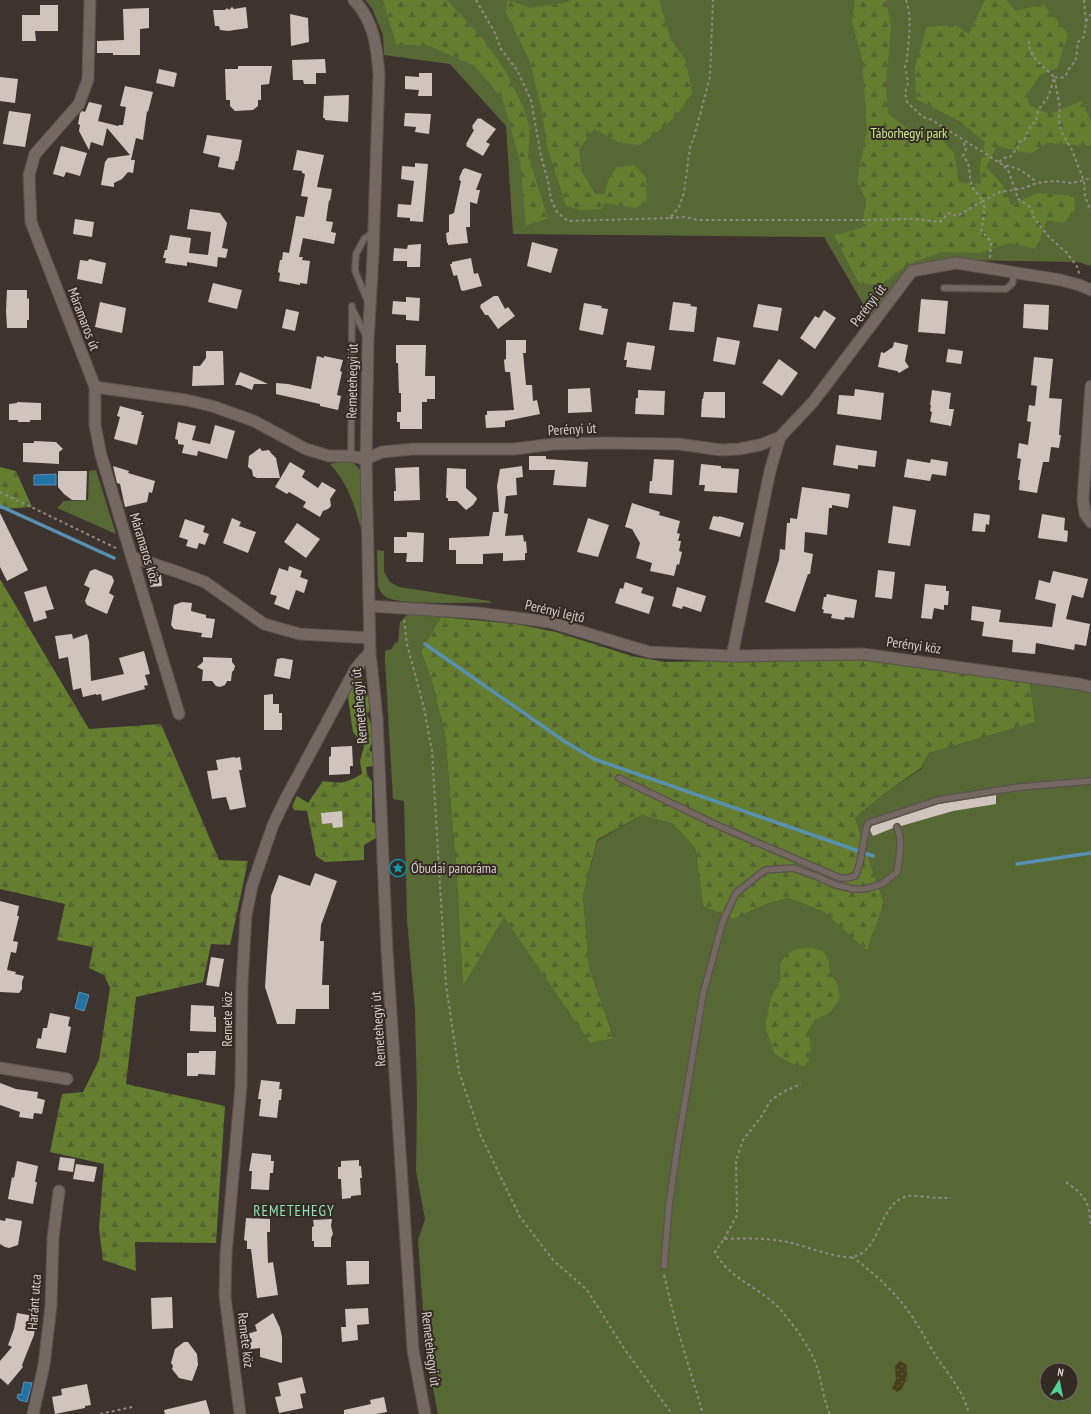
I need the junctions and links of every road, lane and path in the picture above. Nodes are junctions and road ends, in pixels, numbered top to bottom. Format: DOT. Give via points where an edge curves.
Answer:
graph roads {
  1 [pos="90,0"];
  2 [pos="476,0"];
  3 [pos="712,0"];
  4 [pos="906,0"];
  5 [pos="1084,0"];
  6 [pos="357,4"];
  7 [pos="1091,14"];
  8 [pos="1086,22"];
  9 [pos="1029,38"];
  10 [pos="1054,77"];
  11 [pos="964,141"];
  12 [pos="999,162"];
  13 [pos="1003,165"];
  14 [pos="1091,178"];
  15 [pos="1084,181"];
  16 [pos="1037,183"];
  17 [pos="1015,190"];
  18 [pos="983,202"];
  19 [pos="1091,211"];
  20 [pos="670,218"];
  21 [pos="374,232"];
  22 [pos="990,268"];
  23 [pos="1015,272"];
  24 [pos="1079,285"];
  25 [pos="944,288"];
  26 [pos="1091,290"];
  27 [pos="370,308"];
  28 [pos="368,342"];
  29 [pos="1091,386"];
  30 [pos="95,387"];
  31 [pos="780,438"];
  32 [pos="351,456"];
  33 [pos="366,459"];
  34 [pos="0,492"];
  35 [pos="1091,522"];
  36 [pos="119,550"];
  37 [pos="132,557"];
  38 [pos="369,606"];
  39 [pos="405,608"];
  40 [pos="370,638"];
  41 [pos="370,652"];
  42 [pos="732,656"];
  43 [pos="1091,687"];
  44 [pos="179,714"];
  45 [pos="619,778"];
  46 [pos="1091,782"];
  47 [pos="897,827"];
  48 [pos="847,878"];
  49 [pos="844,887"];
  50 [pos="0,1068"];
  51 [pos="67,1079"];
  52 [pos="801,1084"];
  53 [pos="1066,1182"];
  54 [pos="59,1191"];
  55 [pos="951,1198"];
  56 [pos="1091,1228"];
  57 [pos="724,1239"];
  58 [pos="852,1257"];
  59 [pos="664,1266"];
  60 [pos="132,1407"];
  61 [pos="33,1414"];
  62 [pos="100,1414"];
  63 [pos="240,1414"];
  64 [pos="426,1414"];
  65 [pos="672,1414"];
  66 [pos="703,1414"];
  67 [pos="830,1414"];
  68 [pos="969,1414"];
  1 -- 30 [label="street, Máramaros út" via="88,79 79,104 35,154 29,174 31,222"];
  2 -- 20 [label="path" via="501,49 517,70 531,100 541,156 551,199 557,212 568,220"];
  3 -- 20 [label="path" via="710,77 690,147 684,193 680,207"];
  4 -- 11 [label="path" via="909,8 905,66 908,83 905,93 907,102 923,117"];
  5 -- 8 [label="path"];
  6 -- 21 [label="street, Remetehegyi út" via="365,14 374,35 378,59"];
  7 -- 8 [label="path"];
  8 -- 10 [label="path" via="1084,37 1078,42 1075,61 1068,74 1064,78"];
  9 -- 10 [label="path" via="1031,55"];
  10 -- 12 [label="path" via="1047,99 1038,110 1036,121 1031,125 1024,140 1019,142 1018,148 1010,157"];
  10 -- 15 [label="path" via="1060,107 1061,131 1072,150"];
  11 -- 12 [label="path"];
  11 -- 18 [label="path" via="966,150 962,156 969,166 973,188"];
  12 -- 13 [label="path"];
  13 -- 16 [label="path" via="1029,175"];
  13 -- 17 [label="path" via="1009,172"];
  14 -- 15 [label="path"];
  15 -- 16 [label="path"];
  15 -- 19 [label="path" via="1085,197"];
  16 -- 17 [label="path"];
  17 -- 18 [label="path" via="1000,192"];
  17 -- 24 [label="path" via="1018,199 1029,206 1034,218 1049,237 1067,253 1078,268"];
  18 -- 20 [label="path" via="957,216 949,213 940,222 914,219"];
  18 -- 22 [label="path" via="985,206 980,230 991,242"];
  21 -- 27 [label="street, Remetehegyi út"];
  21 -- 27 [label="lane" via="364,239 356,254 355,271"];
  22 -- 23 [label="street, Perényi út"];
  22 -- 31 [label="street, Perényi út" via="956,264 912,271 812,402"];
  23 -- 24 [label="street, Perényi út"];
  23 -- 25 [label="lane" via="1012,284 1006,289"];
  24 -- 26 [label="street, Perényi út"];
  27 -- 28 [label="street, Remetehegyi út"];
  28 -- 32 [label="lane" via="352,306"];
  28 -- 33 [label="street, Remetehegyi út"];
  29 -- 35 [label="street" via="1083,499 1085,514"];
  30 -- 32 [label="street" via="212,406 254,421 306,449 329,456"];
  30 -- 37 [label="street, Máramaros köz" via="95,425 101,455"];
  31 -- 33 [label="street, Perényi út" via="760,445 721,450 678,444 554,444 514,449 413,449 382,452"];
  31 -- 42 [label="street, Perényi út" via="770,471"];
  32 -- 33 [label="street"];
  33 -- 38 [label="street, Remetehegyi út"];
  34 -- 36 [label="path"];
  37 -- 40 [label="street" via="205,582 264,624 300,634"];
  37 -- 44 [label="street, Máramaros köz"];
  38 -- 39 [label="street, Perényi lejtő"];
  38 -- 40 [label="street, Remetehegyi út"];
  39 -- 42 [label="street, Perényi lejtő" via="478,613 549,622 649,652"];
  39 -- 65 [label="path" via="407,644 432,751 446,984 459,1072 480,1134 520,1217 553,1260 587,1290 625,1350"];
  40 -- 41 [label="street, Remetehegyi út"];
  41 -- 63 [label="street, Remete köz" via="356,668 273,825 252,886 246,915 241,1086 226,1254 225,1296"];
  41 -- 64 [label="street, Remetehegyi út" via="377,718 387,951 413,1350"];
  42 -- 43 [label="street, Perényi köz" via="863,654"];
  45 -- 48 [label="lane" via="721,827 840,878"];
  46 -- 48 [label="lane" via="1020,787 938,800 868,823 860,867 854,876"];
  47 -- 49 [label="lane" via="900,857 897,872 882,884 865,889"];
  48 -- 49 [label="lane"];
  49 -- 59 [label="lane" via="793,868 765,870 736,894 723,921 703,994 669,1205"];
  50 -- 51 [label="street"];
  52 -- 57 [label="path" via="785,1090 771,1100 742,1140 736,1161 737,1215"];
  53 -- 56 [label="path" via="1081,1193 1085,1200"];
  54 -- 61 [label="street, Haránt utca" via="44,1365"];
  55 -- 58 [label="path" via="909,1196 897,1201 884,1216 875,1237 865,1250"];
  57 -- 58 [label="path" via="764,1238"];
  57 -- 67 [label="path" via="715,1252 720,1262 778,1307 808,1348 817,1366"];
  58 -- 68 [label="path" via="868,1268 908,1310 954,1381"];
  59 -- 66 [label="path" via="664,1280"];
  60 -- 62 [label="path"];
}
